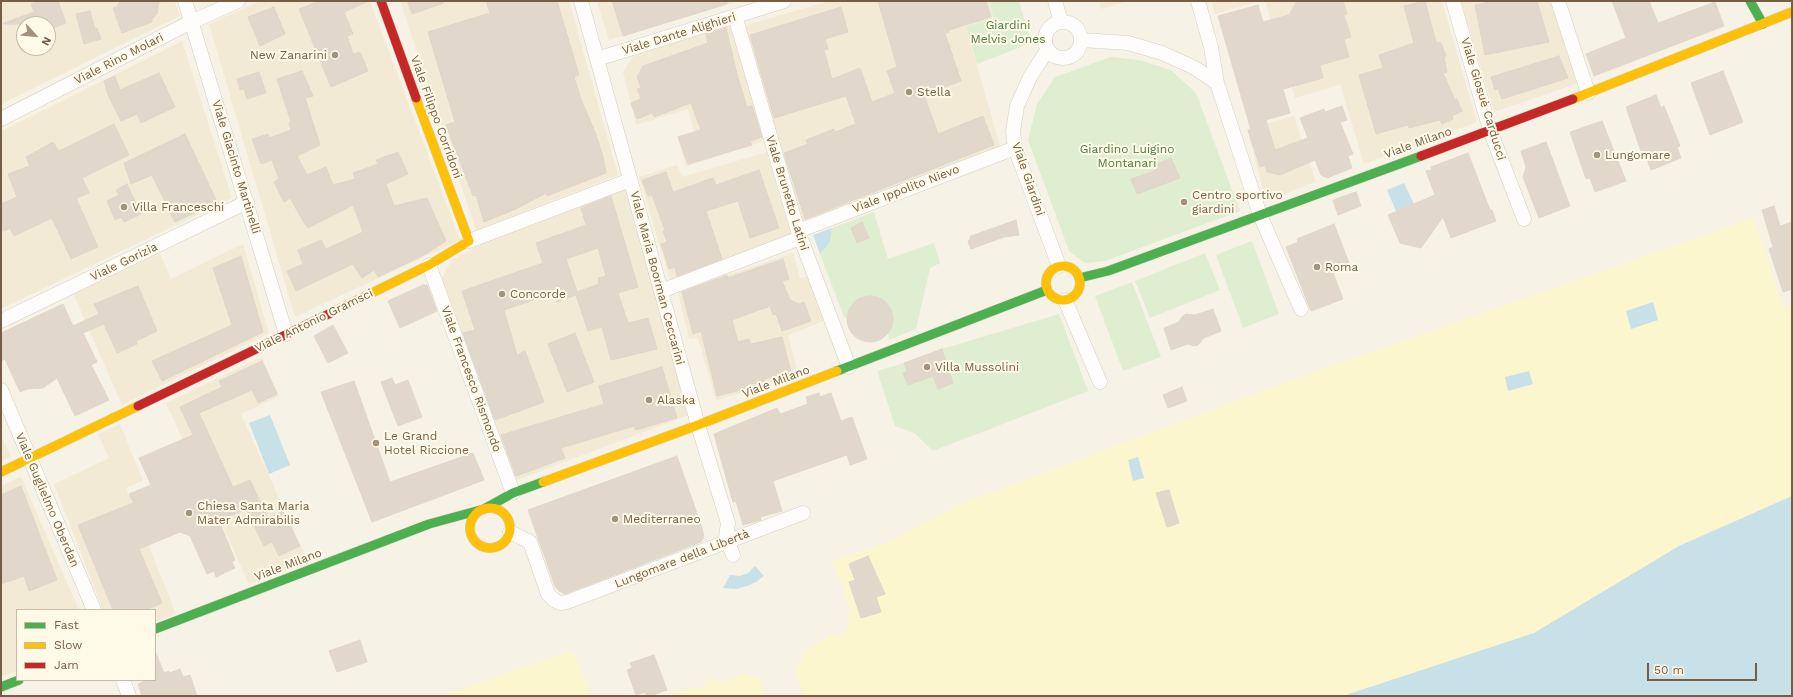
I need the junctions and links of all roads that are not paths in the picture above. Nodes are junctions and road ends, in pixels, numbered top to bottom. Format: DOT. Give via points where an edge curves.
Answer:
graph roads {
  1 [pos="185,1"];
  2 [pos="238,1"];
  3 [pos="381,1"];
  4 [pos="581,1"];
  5 [pos="784,1"];
  6 [pos="1054,1"];
  7 [pos="1198,1"];
  8 [pos="1453,1"];
  9 [pos="1558,1"];
  10 [pos="1750,1"];
  11 [pos="1791,12"];
  12 [pos="734,16"];
  13 [pos="191,22"];
  14 [pos="1061,22"];
  15 [pos="1763,24"];
  16 [pos="1081,40"];
  17 [pos="1048,49"];
  18 [pos="597,59"];
  19 [pos="1217,83"];
  20 [pos="1588,93"];
  21 [pos="1,119"];
  22 [pos="1490,130"];
  23 [pos="1015,148"];
  24 [pos="630,180"];
  25 [pos="246,202"];
  26 [pos="1260,215"];
  27 [pos="1524,219"];
  28 [pos="799,234"];
  29 [pos="469,241"];
  30 [pos="429,265"];
  31 [pos="1059,266"];
  32 [pos="1080,278"];
  33 [pos="1047,290"];
  34 [pos="661,291"];
  35 [pos="1065,300"];
  36 [pos="1301,309"];
  37 [pos="1,321"];
  38 [pos="286,334"];
  39 [pos="849,367"];
  40 [pos="1100,382"];
  41 [pos="1,390"];
  42 [pos="698,425"];
  43 [pos="30,458"];
  44 [pos="1,472"];
  45 [pos="513,493"];
  46 [pos="484,509"];
  47 [pos="803,513"];
  48 [pos="507,517"];
  49 [pos="429,524"];
  50 [pos="444,530"];
  51 [pos="510,532"];
  52 [pos="459,535"];
  53 [pos="474,540"];
  54 [pos="728,541"];
  55 [pos="733,555"];
  56 [pos="94,609"];
  57 [pos="156,629"];
  58 [pos="16,681"];
  59 [pos="123,681"];
  60 [pos="1,687"];
  61 [pos="129,696"];
  1 -- 13 [label="street, Viale Giacinto Martinelli"];
  2 -- 13 [label="street, Viale Rino Molari"];
  3 -- 29 [label="street, Viale Filippo Corridoni"];
  4 -- 18 [label="street, Viale Maria Boorman Ceccarini"];
  5 -- 12 [label="street, Viale Dante Alighieri"];
  6 -- 14 [label="street"];
  7 -- 19 [label="street" via="1211,47"];
  8 -- 22 [label="street, Viale Giosuè Carducci"];
  9 -- 20 [label="street"];
  10 -- 15 [label="street"];
  11 -- 15 [label="street, Viale Milano"];
  12 -- 18 [label="street, Viale Dante Alighieri"];
  12 -- 28 [label="street, Viale Brunetto Latini"];
  13 -- 21 [label="street, Viale Rino Molari"];
  13 -- 25 [label="street, Viale Giacinto Martinelli"];
  14 -- 16 [label="street" via="1073,24"];
  14 -- 17 [label="street" via="1048,30"];
  15 -- 20 [label="street, Viale Milano"];
  16 -- 17 [label="street" via="1078,50 1070,57 1060,58"];
  16 -- 19 [label="street" via="1128,43 1162,53 1195,68"];
  17 -- 23 [label="street, Viale Giardini" via="1030,77 1017,106 1012,131"];
  18 -- 24 [label="street, Viale Maria Boorman Ceccarini"];
  19 -- 26 [label="street"];
  20 -- 22 [label="street, Viale Milano"];
  22 -- 26 [label="street, Viale Milano"];
  22 -- 27 [label="street, Viale Giosuè Carducci"];
  23 -- 28 [label="street, Viale Ippolito Nievo"];
  23 -- 31 [label="street, Viale Giardini"];
  24 -- 29 [label="street, Viale Antonio Gramsci"];
  24 -- 34 [label="street, Viale Maria Boorman Ceccarini"];
  25 -- 37 [label="street, Viale Gorizia"];
  25 -- 38 [label="street, Viale Giacinto Martinelli"];
  26 -- 32 [label="street, Viale Milano" via="1108,271"];
  26 -- 36 [label="street"];
  28 -- 34 [label="street, Viale Ippolito Nievo"];
  28 -- 39 [label="street, Viale Brunetto Latini"];
  29 -- 30 [label="street, Viale Antonio Gramsci"];
  30 -- 38 [label="street, Viale Antonio Gramsci"];
  30 -- 45 [label="street, Viale Francesco Rismondo"];
  31 -- 32 [label="street" via="1072,268"];
  31 -- 33 [label="street" via="1046,276"];
  32 -- 35 [label="street" via="1077,293"];
  33 -- 35 [label="street" via="1054,298"];
  33 -- 39 [label="street, Viale Milano"];
  34 -- 42 [label="street, Viale Maria Boorman Ceccarini"];
  35 -- 40 [label="street"];
  38 -- 43 [label="street, Viale Antonio Gramsci"];
  39 -- 42 [label="street, Viale Milano"];
  41 -- 43 [label="street, Viale Guglielmo Oberdan"];
  42 -- 45 [label="street, Viale Milano"];
  42 -- 54 [label="street, Viale Maria Boorman Ceccarini" via="728,522"];
  43 -- 44 [label="street, Viale Antonio Gramsci"];
  43 -- 56 [label="street, Viale Guglielmo Oberdan"];
  45 -- 46 [label="street, Viale Milano"];
  45 -- 48 [label="street"];
  46 -- 48 [label="street" via="497,509"];
  46 -- 49 [label="street, Viale Milano"];
  46 -- 53 [label="street" via="478,512 471,522 471,535"];
  47 -- 54 [label="street, Lungomare della Libertà"];
  48 -- 51 [label="street"];
  49 -- 50 [label="street"];
  49 -- 57 [label="street, Viale Milano"];
  51 -- 53 [label="street" via="505,541 496,547 484,547"];
  51 -- 54 [label="street, Lungomare della Libertà" via="530,542 548,594 560,603"];
  52 -- 53 [label="street"];
  54 -- 55 [label="street, Viale Maria Boorman Ceccarini"];
  58 -- 60 [label="street"];
  59 -- 61 [label="street"];
}
